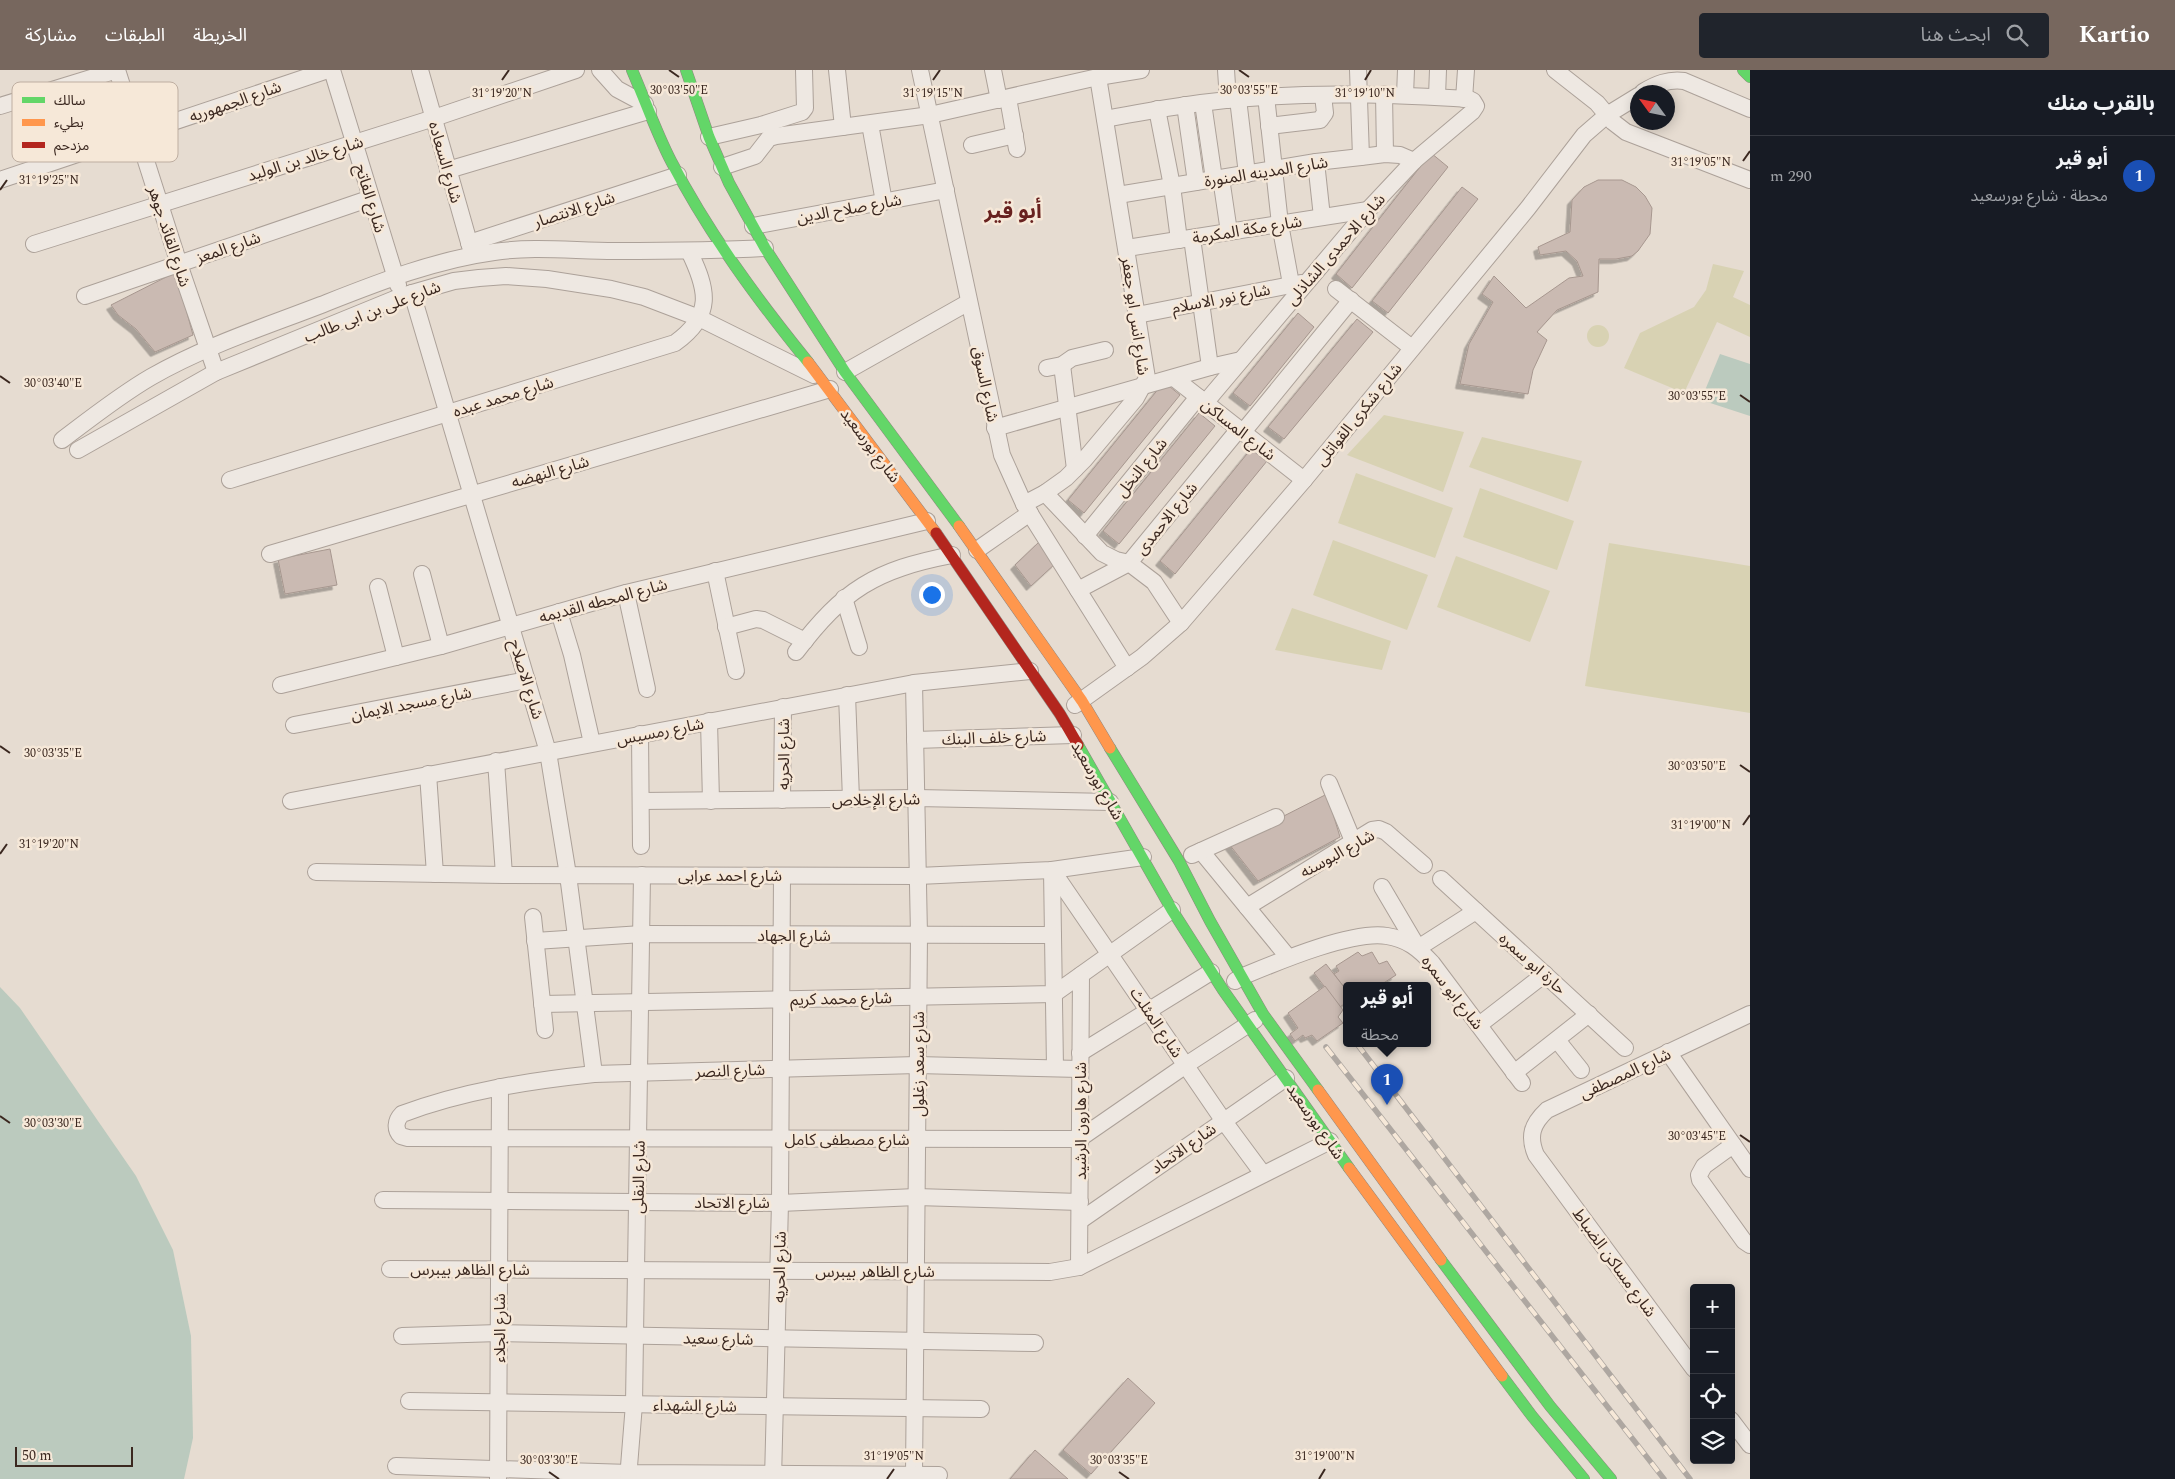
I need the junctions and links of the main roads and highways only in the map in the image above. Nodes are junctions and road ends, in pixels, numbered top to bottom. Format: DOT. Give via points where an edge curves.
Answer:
graph roads {
  1 [pos="632,70"];
  2 [pos="686,70"];
  3 [pos="1743,70"];
  4 [pos="1750,77"];
  5 [pos="1392,1193"];
  6 [pos="1377,1207"];
  7 [pos="1584,1479"];
  8 [pos="1611,1479"];
  1 -- 6 [label="main road, شارع بورسعيد" via="678,174 723,250 952,555 1060,714 1211,972"];
  2 -- 5 [label="main road, شارع بورسعيد" via="722,167 765,248 846,372 977,550 1082,701 1179,861 1263,1014"];
  3 -- 4 [label="main road"];
  5 -- 6 [label="main road"];
  5 -- 8 [label="main road, شارع بورسعيد" via="1550,1406"];
  6 -- 7 [label="main road, شارع بورسعيد" via="1526,1409"];
}
